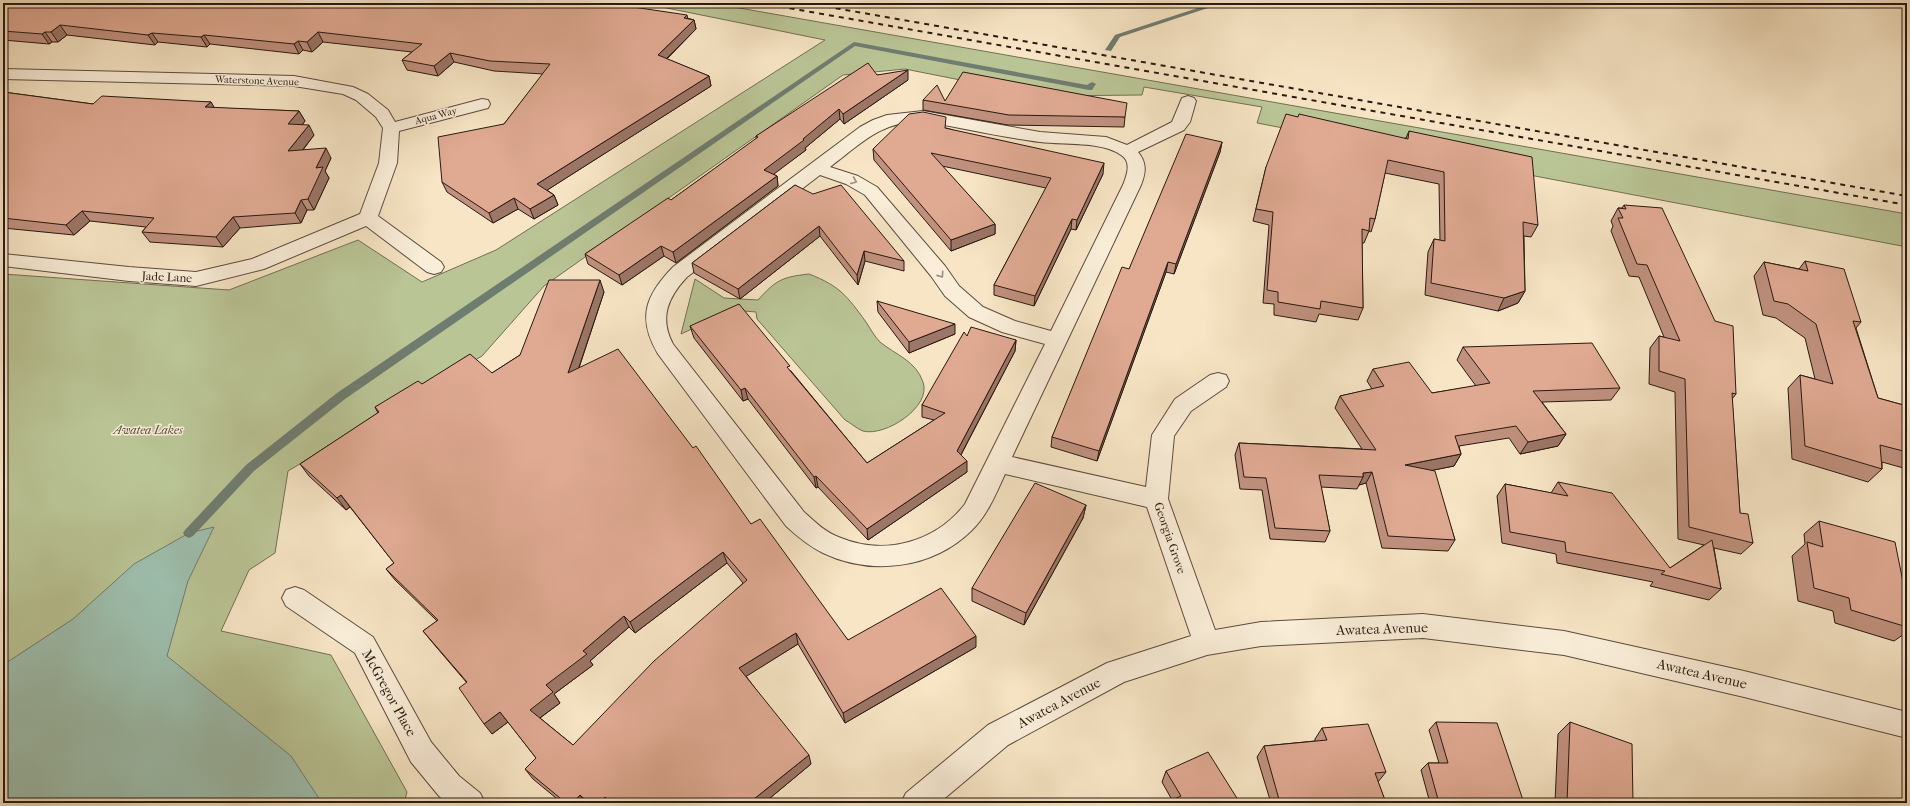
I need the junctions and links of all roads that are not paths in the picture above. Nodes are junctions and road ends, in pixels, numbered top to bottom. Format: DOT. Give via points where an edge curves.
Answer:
graph roads {
  1 [pos="3,74"];
  2 [pos="1188,101"];
  3 [pos="482,104"];
  4 [pos="391,128"];
  5 [pos="1127,151"];
  6 [pos="817,168"];
  7 [pos="368,218"];
  8 [pos="3,260"];
  9 [pos="434,267"];
  10 [pos="1057,340"];
  11 [pos="1218,381"];
  12 [pos="998,463"];
  13 [pos="1156,499"];
  14 [pos="295,598"];
  15 [pos="1207,643"];
  16 [pos="1907,726"];
  17 [pos="470,803"];
  18 [pos="916,803"];
  1 -- 4 [label="street, Waterstone Avenue" via="294,81 347,90 362,97 382,114"];
  2 -- 5 [label="street" via="1182,122 1178,126"];
  3 -- 4 [label="street, Aqua Way"];
  4 -- 7 [label="street" via="388,163"];
  5 -- 6 [label="street" via="1106,142 1040,137 914,116 887,120 872,126"];
  5 -- 10 [label="street" via="1137,165 1136,175"];
  6 -- 10 [label="street, one-way" via="852,180 871,191 952,290 971,308 998,322"];
  6 -- 12 [label="street" via="680,272 668,284 660,296 656,310 655,323 661,343 795,519 814,536 838,549 882,556 912,552 939,542 970,516"];
  7 -- 8 [label="street, Jade Lane" via="257,264 196,279"];
  7 -- 9 [label="street"];
  10 -- 12 [label="street" via="1008,447"];
  11 -- 13 [label="street, Georgia Grove" via="1183,405 1163,435"];
  12 -- 13 [label="street"];
  13 -- 15 [label="street, Georgia Grove"];
  14 -- 17 [label="street, McGregor Place" via="364,645 421,752 449,786"];
  15 -- 16 [label="street, Awatea Avenue" via="1261,634 1423,626 1564,642 1744,684"];
  15 -- 18 [label="street, Awatea Avenue" via="1117,672 998,735"];
}
